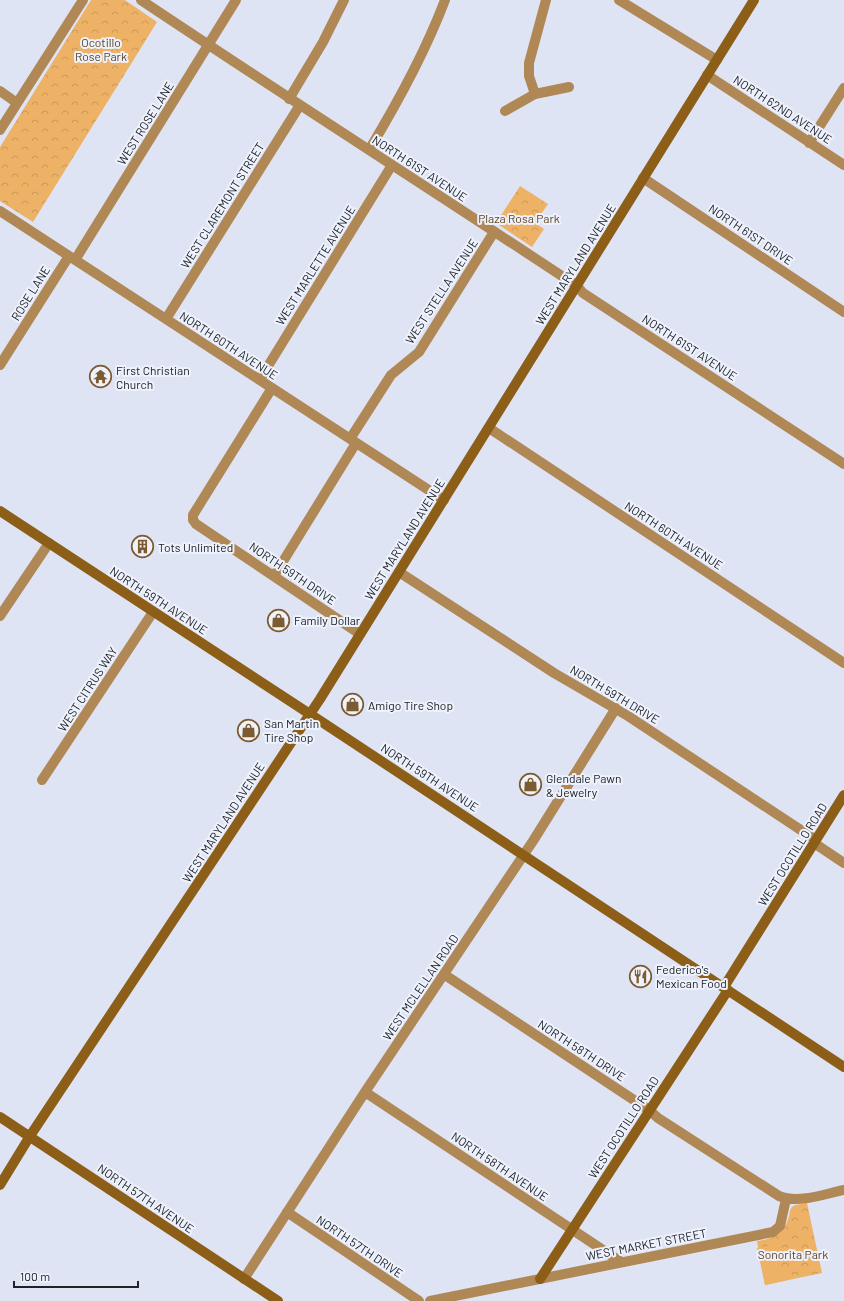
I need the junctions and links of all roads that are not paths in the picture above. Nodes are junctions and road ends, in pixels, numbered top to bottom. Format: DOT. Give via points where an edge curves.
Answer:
graph roads {
  1 [pos="83,0"];
  2 [pos="142,0"];
  3 [pos="236,0"];
  4 [pos="344,0"];
  5 [pos="445,0"];
  6 [pos="546,0"];
  7 [pos="619,0"];
  8 [pos="754,0"];
  9 [pos="635,4"];
  10 [pos="209,44"];
  11 [pos="716,60"];
  12 [pos="707,75"];
  13 [pos="569,87"];
  14 [pos="844,88"];
  15 [pos="0,91"];
  16 [pos="535,94"];
  17 [pos="289,99"];
  18 [pos="17,103"];
  19 [pos="300,105"];
  20 [pos="505,111"];
  21 [pos="0,130"];
  22 [pos="809,143"];
  23 [pos="369,150"];
  24 [pos="392,165"];
  25 [pos="844,166"];
  26 [pos="643,178"];
  27 [pos="0,211"];
  28 [pos="494,232"];
  29 [pos="72,258"];
  30 [pos="577,286"];
  31 [pos="844,312"];
  32 [pos="166,319"];
  33 [pos="0,365"];
  34 [pos="260,379"];
  35 [pos="272,388"];
  36 [pos="489,428"];
  37 [pos="353,441"];
  38 [pos="844,464"];
  39 [pos="444,500"];
  40 [pos="0,511"];
  41 [pos="49,543"];
  42 [pos="399,572"];
  43 [pos="274,576"];
  44 [pos="153,612"];
  45 [pos="0,616"];
  46 [pos="360,634"];
  47 [pos="844,663"];
  48 [pos="616,708"];
  49 [pos="310,714"];
  50 [pos="42,780"];
  51 [pos="844,795"];
  52 [pos="815,842"];
  53 [pos="523,855"];
  54 [pos="844,862"];
  55 [pos="444,975"];
  56 [pos="726,989"];
  57 [pos="844,1067"];
  58 [pos="365,1092"];
  59 [pos="649,1110"];
  60 [pos="0,1117"];
  61 [pos="30,1136"];
  62 [pos="0,1185"];
  63 [pos="844,1190"];
  64 [pos="786,1199"];
  65 [pos="287,1212"];
  66 [pos="572,1229"];
  67 [pos="621,1262"];
  68 [pos="244,1279"];
  69 [pos="540,1279"];
  70 [pos="278,1301"];
  71 [pos="419,1301"];
  72 [pos="430,1301"];
  1 -- 18 [label="street"];
  2 -- 10 [label="street, NORTH 61ST AVENUE"];
  3 -- 10 [label="street, WEST ROSE LANE"];
  4 -- 17 [label="street" via="323,42"];
  5 -- 23 [label="street" via="408,82"];
  6 -- 16 [label="street" via="529,63 529,76"];
  7 -- 9 [label="street"];
  8 -- 11 [label="street, WEST MARYLAND AVENUE"];
  9 -- 11 [label="street"];
  10 -- 17 [label="street, NORTH 61ST AVENUE"];
  10 -- 29 [label="street, WEST ROSE LANE"];
  11 -- 12 [label="street, WEST MARYLAND AVENUE"];
  12 -- 22 [label="street, NORTH 62ND AVENUE"];
  12 -- 26 [label="street, WEST MARYLAND AVENUE"];
  13 -- 16 [label="street"];
  14 -- 22 [label="street"];
  15 -- 18 [label="street"];
  16 -- 20 [label="street"];
  17 -- 19 [label="street, NORTH 61ST AVENUE"];
  18 -- 21 [label="street"];
  19 -- 23 [label="street, NORTH 61ST AVENUE"];
  19 -- 32 [label="street, WEST CLAREMONT STREET"];
  22 -- 25 [label="street, NORTH 62ND AVENUE"];
  23 -- 24 [label="street, NORTH 61ST AVENUE"];
  24 -- 28 [label="street, NORTH 61ST AVENUE"];
  24 -- 34 [label="street, WEST MARLETTE AVENUE"];
  26 -- 30 [label="street, WEST MARYLAND AVENUE"];
  26 -- 31 [label="street, NORTH 61ST DRIVE"];
  27 -- 29 [label="street, NORTH 60TH AVENUE"];
  28 -- 30 [label="street, NORTH 61ST AVENUE"];
  28 -- 37 [label="street, WEST STELLA AVENUE" via="419,352 391,375"];
  29 -- 32 [label="street, NORTH 60TH AVENUE"];
  29 -- 33 [label="street, ROSE LANE"];
  30 -- 36 [label="street, WEST MARYLAND AVENUE"];
  30 -- 38 [label="street, NORTH 61ST AVENUE"];
  32 -- 34 [label="street, NORTH 60TH AVENUE"];
  34 -- 35 [label="street, NORTH 60TH AVENUE"];
  35 -- 37 [label="street, NORTH 60TH AVENUE"];
  35 -- 43 [label="street, NORTH 59TH DRIVE" via="193,515 193,520"];
  36 -- 39 [label="street, WEST MARYLAND AVENUE"];
  36 -- 47 [label="street, NORTH 60TH AVENUE"];
  37 -- 39 [label="street, NORTH 60TH AVENUE"];
  37 -- 43 [label="street, WEST STELLA AVENUE"];
  39 -- 42 [label="street, WEST MARYLAND AVENUE"];
  40 -- 41 [label="street, NORTH 59TH AVENUE"];
  41 -- 44 [label="street, NORTH 59TH AVENUE"];
  41 -- 45 [label="street"];
  42 -- 46 [label="street, WEST MARYLAND AVENUE"];
  42 -- 48 [label="street, NORTH 59TH DRIVE" via="554,673"];
  43 -- 46 [label="street, NORTH 59TH DRIVE"];
  44 -- 49 [label="street, NORTH 59TH AVENUE"];
  44 -- 50 [label="street, WEST CITRUS WAY"];
  46 -- 49 [label="street, WEST MARYLAND AVENUE"];
  48 -- 52 [label="street, NORTH 59TH DRIVE"];
  48 -- 53 [label="street, WEST MCLELLAN ROAD"];
  49 -- 53 [label="street, NORTH 59TH AVENUE"];
  49 -- 61 [label="street, WEST MARYLAND AVENUE"];
  51 -- 52 [label="street, WEST OCOTILLO ROAD"];
  52 -- 54 [label="street, NORTH 59TH DRIVE"];
  52 -- 56 [label="street, WEST OCOTILLO ROAD"];
  53 -- 55 [label="street, WEST MCLELLAN ROAD"];
  53 -- 56 [label="street, NORTH 59TH AVENUE"];
  55 -- 58 [label="street, WEST MCLELLAN ROAD"];
  55 -- 59 [label="street, NORTH 58TH DRIVE"];
  56 -- 57 [label="street, NORTH 59TH AVENUE"];
  56 -- 59 [label="street, WEST OCOTILLO ROAD"];
  58 -- 65 [label="street, WEST MCLELLAN ROAD"];
  58 -- 66 [label="street, NORTH 58TH AVENUE"];
  59 -- 64 [label="street, NORTH 58TH DRIVE"];
  59 -- 66 [label="street, WEST OCOTILLO ROAD"];
  60 -- 61 [label="street, NORTH 57TH AVENUE"];
  61 -- 62 [label="street, WEST MARYLAND AVENUE"];
  61 -- 68 [label="street, NORTH 57TH AVENUE"];
  63 -- 64 [label="street"];
  64 -- 67 [label="street, WEST MARKET STREET" via="780,1226 773,1232"];
  65 -- 68 [label="street, WEST MCLELLAN ROAD"];
  65 -- 71 [label="street, NORTH 57TH DRIVE"];
  66 -- 67 [label="street, NORTH 58TH AVENUE"];
  66 -- 69 [label="street, WEST OCOTILLO ROAD"];
  67 -- 69 [label="street, WEST MARKET STREET"];
  68 -- 70 [label="street, NORTH 57TH AVENUE"];
  69 -- 72 [label="street, WEST MARKET STREET"];
}
